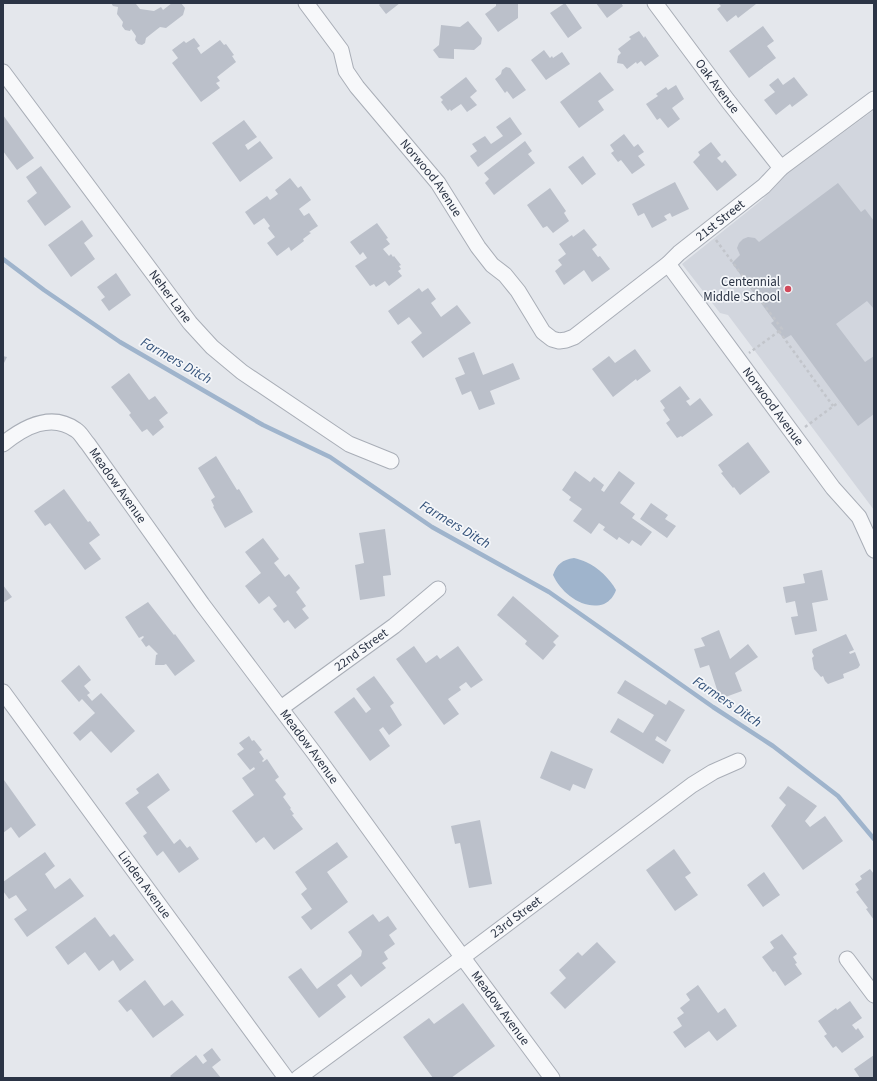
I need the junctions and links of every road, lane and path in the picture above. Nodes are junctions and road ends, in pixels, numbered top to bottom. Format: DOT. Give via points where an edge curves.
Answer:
graph roads {
  1 [pos="306,3"];
  2 [pos="655,3"];
  3 [pos="3,72"];
  4 [pos="874,100"];
  5 [pos="781,168"];
  6 [pos="708,230"];
  7 [pos="668,264"];
  8 [pos="779,331"];
  9 [pos="566,340"];
  10 [pos="739,360"];
  11 [pos="839,402"];
  12 [pos="833,406"];
  13 [pos="795,435"];
  14 [pos="3,444"];
  15 [pos="391,461"];
  16 [pos="874,550"];
  17 [pos="438,589"];
  18 [pos="3,692"];
  19 [pos="281,708"];
  20 [pos="738,761"];
  21 [pos="463,957"];
  22 [pos="847,959"];
  23 [pos="874,995"];
  24 [pos="286,1078"];
  25 [pos="298,1078"];
  26 [pos="552,1078"];
  1 -- 9 [label="street, Norwood Avenue" via="341,50 346,71 357,87 438,183 478,247 518,291 543,332 552,339"];
  2 -- 5 [label="street, Oak Avenue"];
  3 -- 15 [label="street, Neher Lane" via="190,323 212,347 242,372 349,444"];
  4 -- 5 [label="street, 21st Street"];
  5 -- 6 [label="street, 21st Street" via="764,186"];
  6 -- 7 [label="street, 21st Street"];
  6 -- 8 [label="path" via="782,329"];
  7 -- 9 [label="street, 21st Street" via="574,337"];
  7 -- 10 [label="street, Norwood Avenue"];
  8 -- 10 [label="path"];
  8 -- 12 [label="path"];
  10 -- 13 [label="street, Norwood Avenue"];
  11 -- 12 [label="path"];
  12 -- 13 [label="path"];
  13 -- 16 [label="street, Norwood Avenue" via="833,488 859,517"];
  14 -- 19 [label="street, Meadow Avenue" via="37,423 60,422 77,430 202,604"];
  17 -- 19 [label="street, 22nd Street" via="394,626"];
  18 -- 24 [label="street, Linden Avenue"];
  19 -- 21 [label="street, Meadow Avenue"];
  20 -- 21 [label="street, 23rd Street" via="713,772 692,786"];
  21 -- 25 [label="street, 23rd Street"];
  21 -- 26 [label="street, Meadow Avenue"];
  22 -- 23 [label="street"];
}
